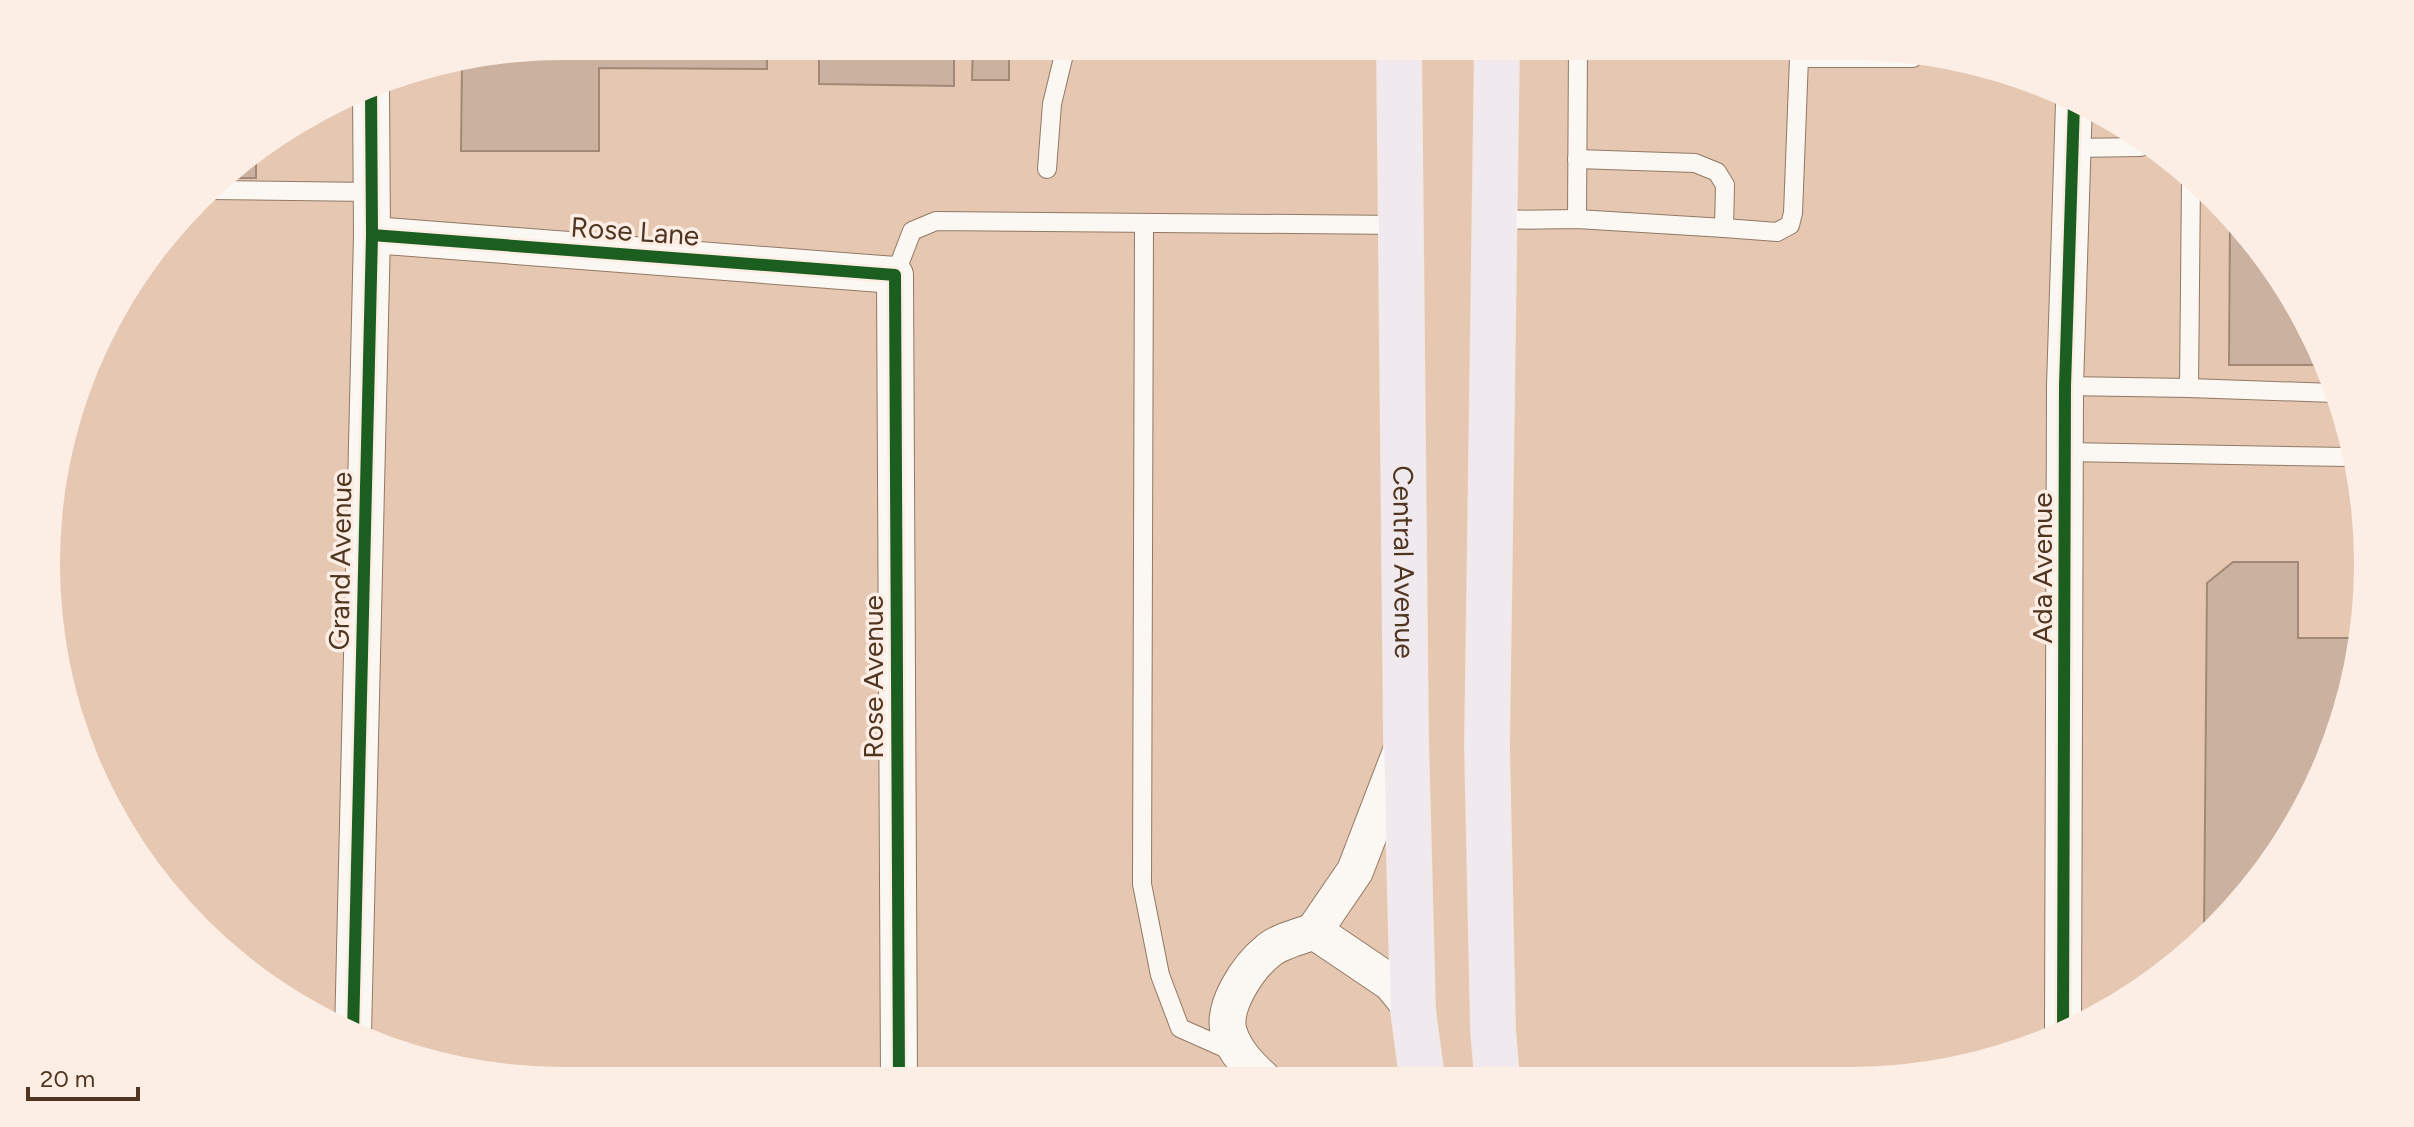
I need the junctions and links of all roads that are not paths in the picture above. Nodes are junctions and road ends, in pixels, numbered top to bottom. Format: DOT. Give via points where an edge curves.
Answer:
graph roads {
  1 [pos="1063,60"];
  2 [pos="1399,60"];
  3 [pos="1497,60"];
  4 [pos="1578,60"];
  5 [pos="1799,60"];
  6 [pos="371,98"];
  7 [pos="2074,112"];
  8 [pos="2133,147"];
  9 [pos="2073,148"];
  10 [pos="1577,159"];
  11 [pos="1047,169"];
  12 [pos="226,190"];
  13 [pos="371,192"];
  14 [pos="2191,193"];
  15 [pos="1577,219"];
  16 [pos="1495,220"];
  17 [pos="1144,223"];
  18 [pos="1401,225"];
  19 [pos="1724,228"];
  20 [pos="372,235"];
  21 [pos="895,275"];
  22 [pos="2065,386"];
  23 [pos="2189,388"];
  24 [pos="2324,393"];
  25 [pos="2066,452"];
  26 [pos="2342,457"];
  27 [pos="1406,739"];
  28 [pos="1314,931"];
  29 [pos="1413,1010"];
  30 [pos="2063,1020"];
  31 [pos="353,1021"];
  32 [pos="899,1067"];
  33 [pos="1252,1067"];
  34 [pos="1421,1067"];
  35 [pos="1496,1067"];
  1 -- 11 [label="lane" via="1052,104"];
  2 -- 18 [label="main road, Central Avenue"];
  3 -- 16 [label="main road"];
  4 -- 10 [label="lane"];
  5 -- 19 [label="lane" via="1790,225 1777,232"];
  6 -- 13 [label="street, Grand Avenue"];
  7 -- 9 [label="street, Ada Avenue"];
  8 -- 9 [label="lane"];
  9 -- 22 [label="street, Ada Avenue"];
  10 -- 15 [label="lane"];
  10 -- 19 [label="lane" via="1695,163 1717,172 1725,185"];
  12 -- 13 [label="lane"];
  13 -- 20 [label="street, Grand Avenue"];
  14 -- 23 [label="lane"];
  15 -- 16 [label="lane"];
  15 -- 19 [label="lane"];
  16 -- 35 [label="main road" via="1487,746"];
  17 -- 18 [label="lane"];
  17 -- 21 [label="lane" via="936,221 912,231"];
  17 -- 33 [label="lane" via="1142,884 1160,975 1180,1028"];
  18 -- 27 [label="main road, Central Avenue"];
  20 -- 21 [label="street, Rose Lane"];
  20 -- 31 [label="street, Grand Avenue"];
  21 -- 32 [label="street, Rose Avenue"];
  22 -- 23 [label="lane"];
  22 -- 25 [label="street, Ada Avenue"];
  23 -- 24 [label="lane"];
  25 -- 26 [label="lane"];
  25 -- 30 [label="street, Ada Avenue"];
  27 -- 28 [label="street" via="1355,871"];
  27 -- 29 [label="main road, Central Avenue"];
  28 -- 29 [label="street" via="1391,983"];
  28 -- 33 [label="street" via="1270,949 1245,974 1232,1002 1228,1032"];
  29 -- 34 [label="main road, Central Avenue"];
}
